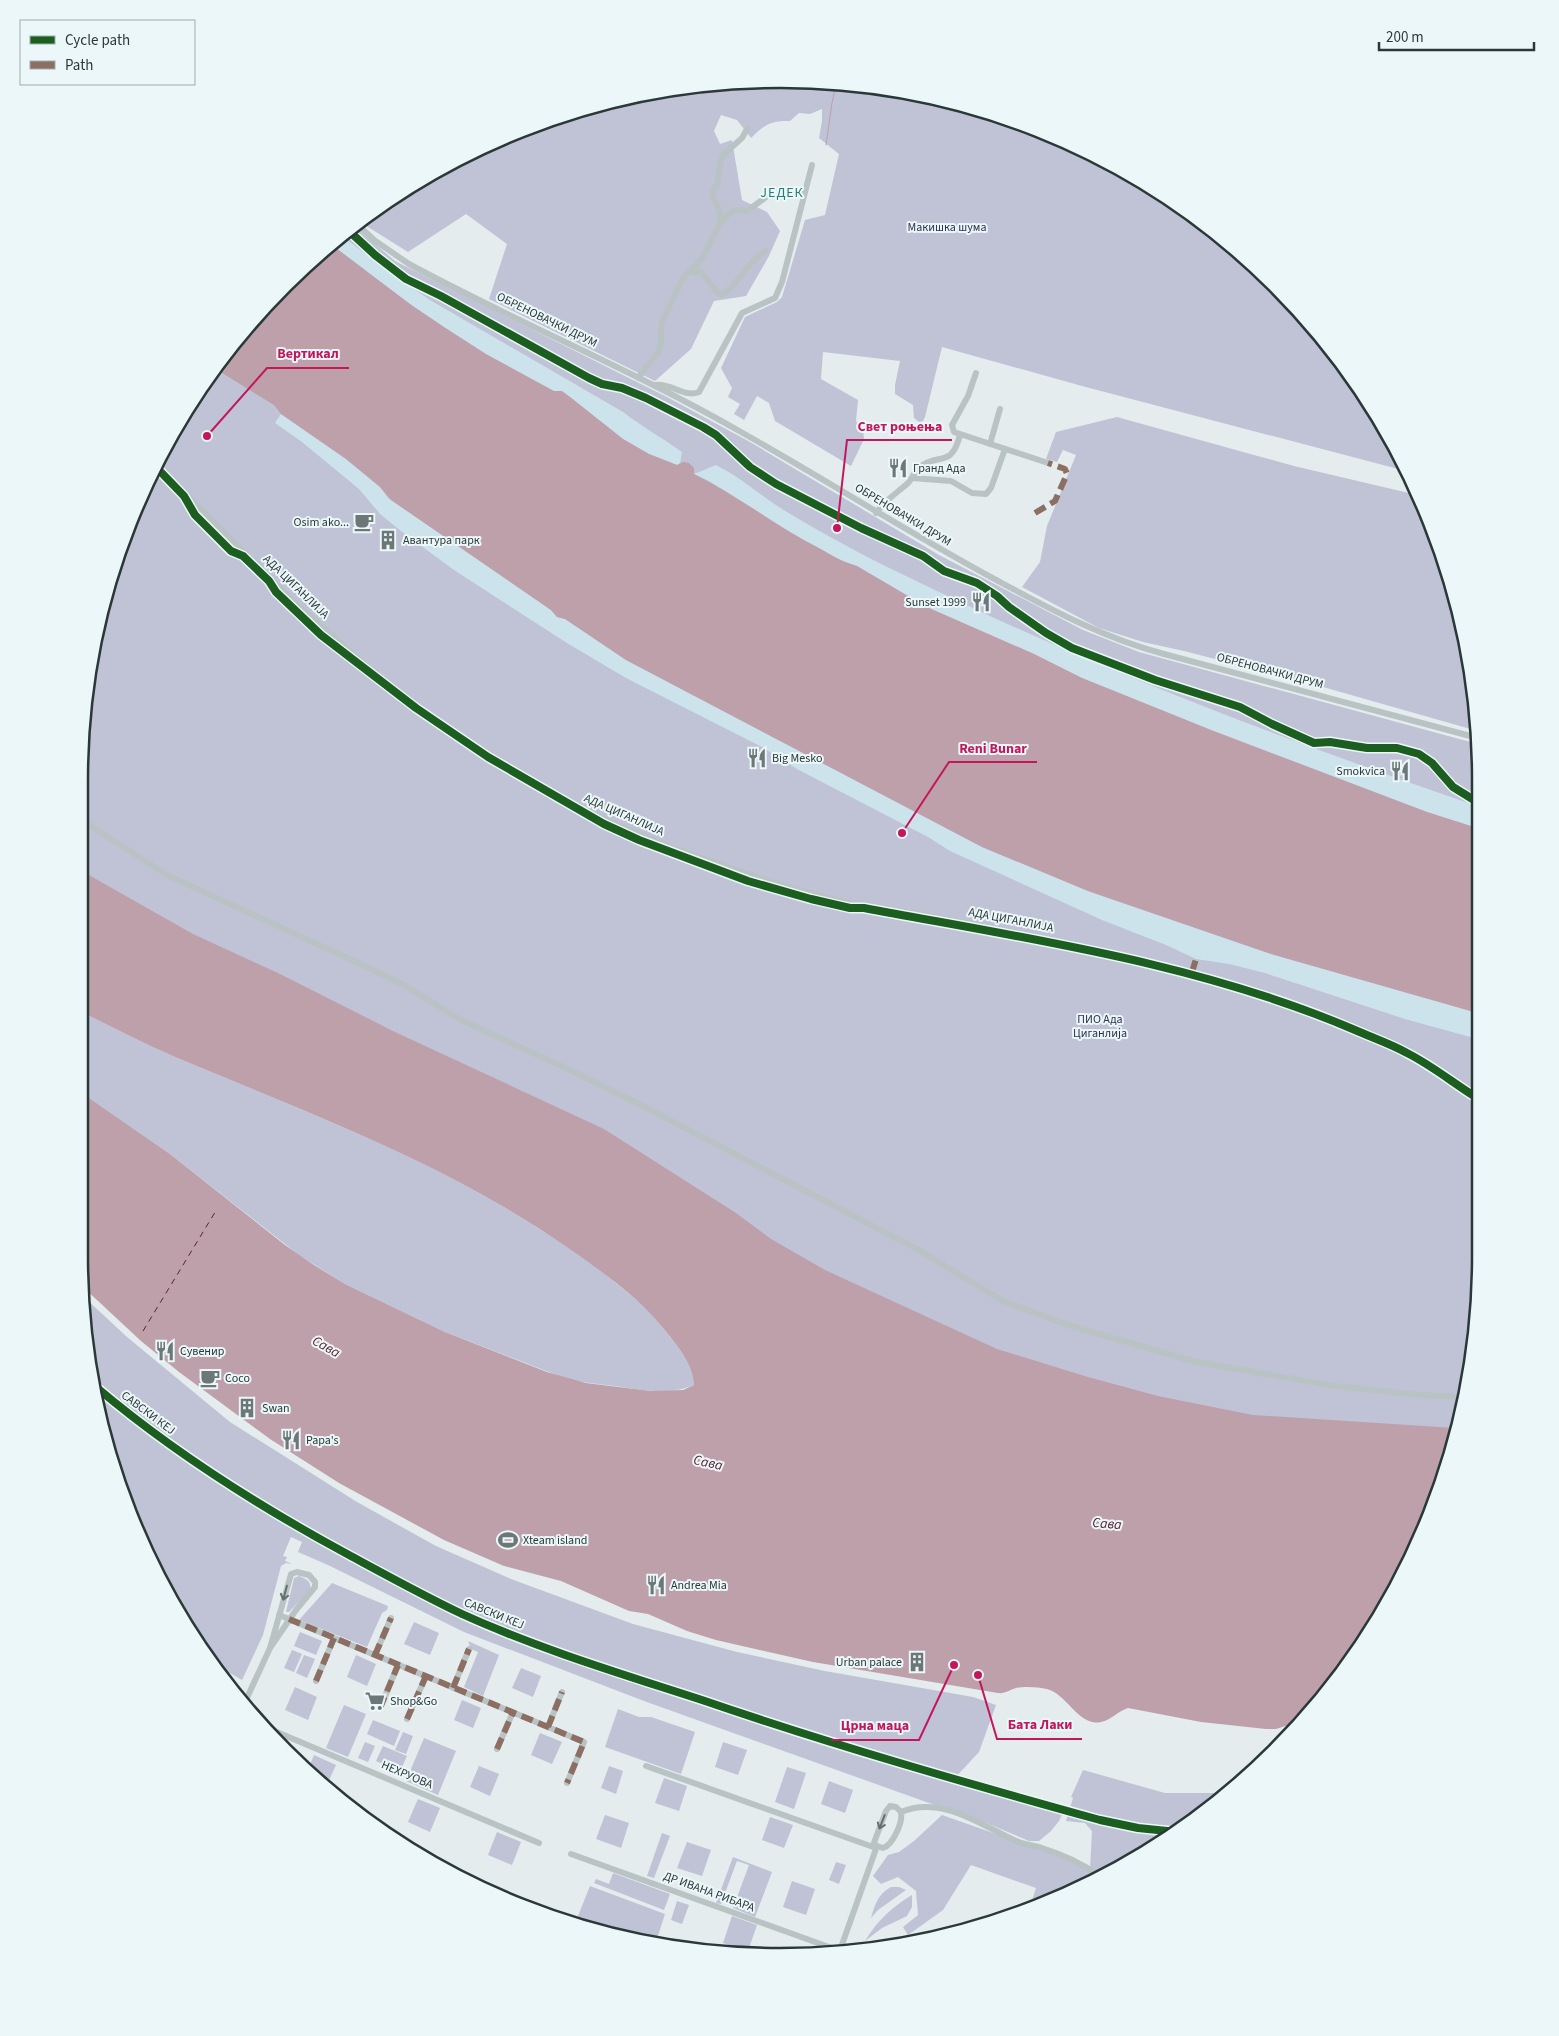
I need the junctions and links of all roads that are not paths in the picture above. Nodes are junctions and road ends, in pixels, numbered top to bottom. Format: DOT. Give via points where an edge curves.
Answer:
graph roads {
  1 [pos="747,129"];
  2 [pos="812,165"];
  3 [pos="766,197"];
  4 [pos="719,225"];
  5 [pos="361,228"];
  6 [pos="765,251"];
  7 [pos="689,272"];
  8 [pos="976,373"];
  9 [pos="638,378"];
  10 [pos="654,386"];
  11 [pos="1000,409"];
  12 [pos="960,436"];
  13 [pos="990,444"];
  14 [pos="1005,449"];
  15 [pos="1048,463"];
  16 [pos="161,469"];
  17 [pos="912,478"];
  18 [pos="876,512"];
  19 [pos="1470,737"];
  20 [pos="88,824"];
  21 [pos="1472,1091"];
  22 [pos="1457,1397"];
  23 [pos="279,1615"];
  24 [pos="390,1618"];
  25 [pos="289,1619"];
  26 [pos="334,1638"];
  27 [pos="270,1648"];
  28 [pos="469,1649"];
  29 [pos="375,1655"];
  30 [pos="398,1665"];
  31 [pos="426,1676"];
  32 [pos="316,1681"];
  33 [pos="453,1688"];
  34 [pos="562,1692"];
  35 [pos="247,1698"];
  36 [pos="380,1708"];
  37 [pos="513,1712"];
  38 [pos="407,1719"];
  39 [pos="548,1727"];
  40 [pos="277,1732"];
  41 [pos="497,1749"];
  42 [pos="646,1766"];
  43 [pos="567,1783"];
  44 [pos="901,1812"];
  45 [pos="540,1843"];
  46 [pos="877,1847"];
  47 [pos="571,1854"];
  48 [pos="1094,1873"];
  49 [pos="841,1946"];
  50 [pos="825,1947"];
  1 -- 4 [label="street" via="720,160 717,184 712,194 720,212"];
  2 -- 10 [label="street" via="775,298 742,313 699,392 691,394 663,385"];
  3 -- 4 [label="street" via="747,211 736,210 728,214"];
  4 -- 7 [label="street" via="701,260"];
  5 -- 9 [label="street, ОБРЕНОВАЧКИ ДРУМ" via="386,248 433,277"];
  6 -- 7 [label="street" via="722,295 701,272"];
  7 -- 9 [label="street" via="661,324 659,351"];
  8 -- 12 [label="street" via="952,426"];
  9 -- 10 [label="street, ОБРЕНОВАЧКИ ДРУМ"];
  10 -- 18 [label="street, ОБРЕНОВАЧКИ ДРУМ" via="740,431"];
  11 -- 13 [label="street"];
  12 -- 13 [label="street"];
  12 -- 17 [label="street" via="949,457 919,467"];
  13 -- 14 [label="street"];
  14 -- 15 [label="street"];
  14 -- 17 [label="street" via="992,488 986,494 972,493 951,481"];
  16 -- 21 [label="street, АДА ЦИГАНЛИЈА" via="299,607 377,675 467,741 584,810 666,846 839,902 1054,940 1192,972 1280,998 1418,1055"];
  17 -- 18 [label="street"];
  18 -- 19 [label="street, ОБРЕНОВАЧКИ ДРУМ" via="1019,592 1126,644"];
  20 -- 22 [label="street" via="167,875 367,967 406,986 458,1019 641,1105 917,1249 1003,1301 1068,1326 1196,1362 1335,1386"];
  23 -- 25 [label="street"];
  25 -- 23 [label="street, one-way" via="315,1587 309,1575 291,1574"];
  23 -- 27 [label="street"];
  24 -- 29 [label="street"];
  25 -- 26 [label="street"];
  25 -- 27 [label="street"];
  26 -- 29 [label="street"];
  26 -- 32 [label="street"];
  27 -- 35 [label="street"];
  28 -- 33 [label="street"];
  29 -- 30 [label="street"];
  30 -- 31 [label="street"];
  30 -- 36 [label="street"];
  31 -- 33 [label="street"];
  31 -- 38 [label="street"];
  33 -- 37 [label="street"];
  34 -- 39 [label="street"];
  37 -- 39 [label="street"];
  37 -- 41 [label="street"];
  39 -- 43 [label="street" via="584,1742"];
  40 -- 45 [label="street, НЕХРУОВА"];
  42 -- 46 [label="street"];
  44 -- 46 [label="street" via="901,1822 888,1845"];
  44 -- 46 [label="street, ДР ИВАНА РИБАРА, one-way" via="893,1806 886,1811 874,1843"];
  44 -- 48 [label="street" via="921,1806 947,1810"];
  46 -- 49 [label="street, ДР ИВАНА РИБАРА"];
  47 -- 50 [label="street, ДР ИВАНА РИБАРА"];
}
